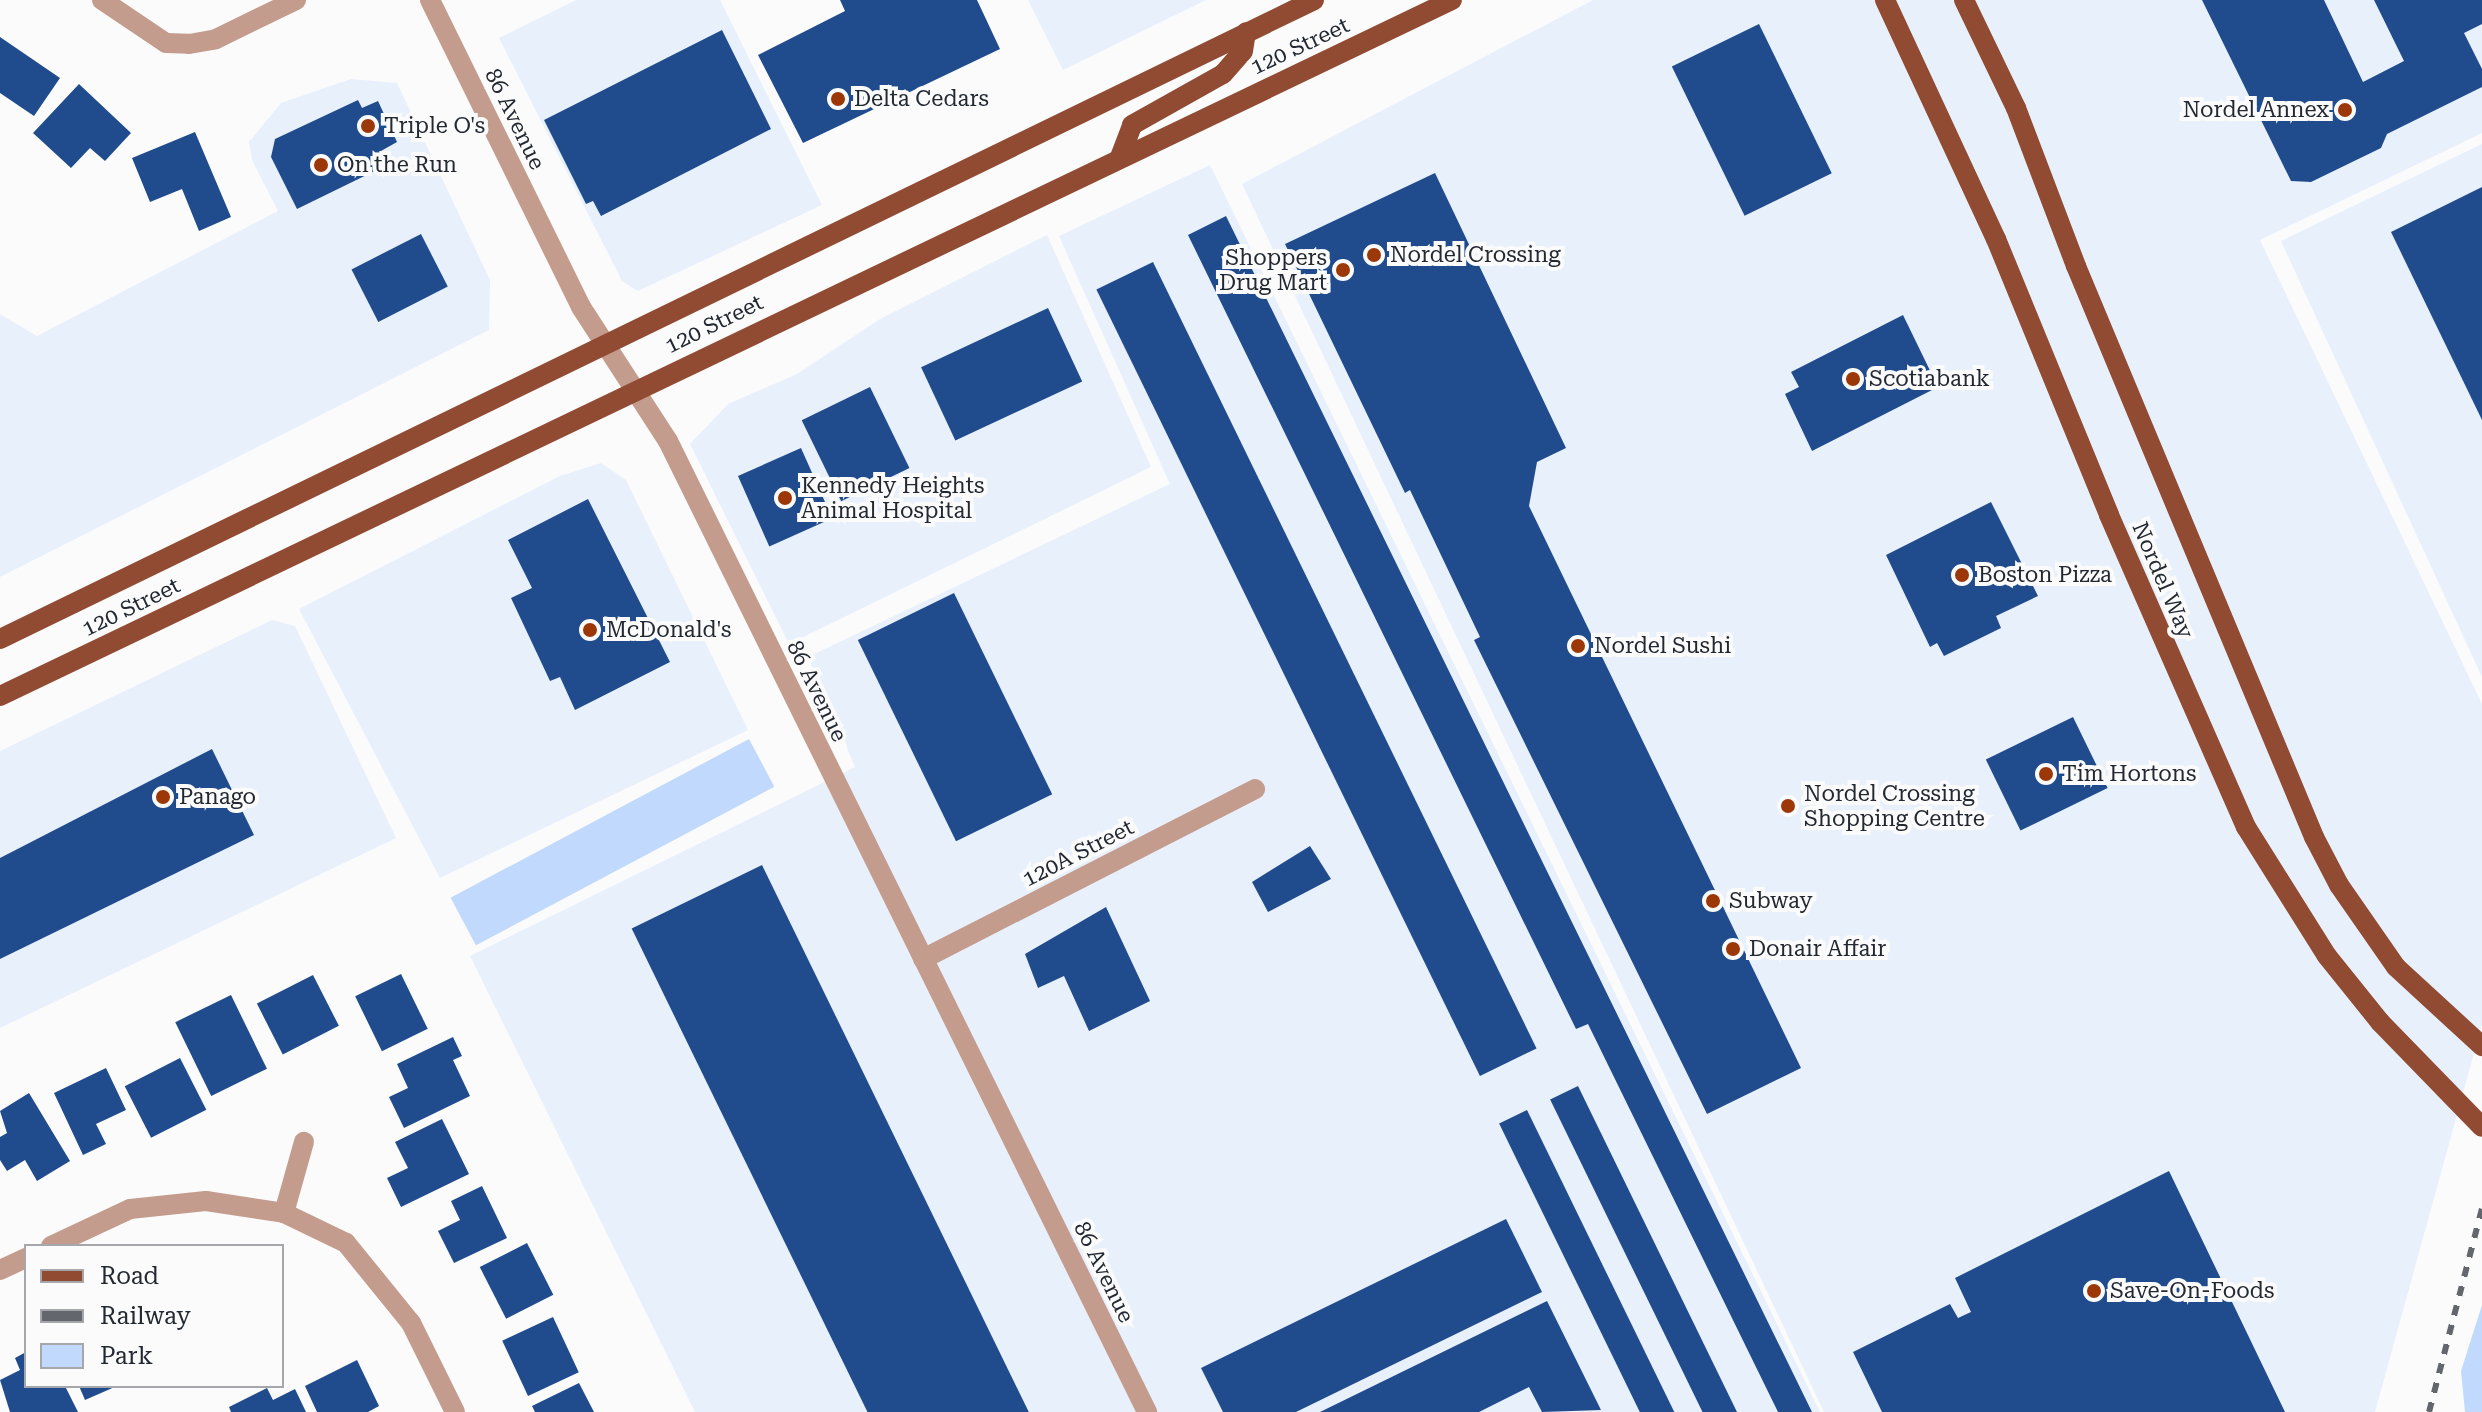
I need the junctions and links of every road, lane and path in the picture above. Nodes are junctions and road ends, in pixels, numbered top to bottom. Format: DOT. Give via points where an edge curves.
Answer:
graph roads {
  1 [pos="102,0"];
  2 [pos="296,0"];
  3 [pos="430,0"];
  4 [pos="1314,0"];
  5 [pos="1452,0"];
  6 [pos="1885,0"];
  7 [pos="1964,0"];
  8 [pos="1246,32"];
  9 [pos="1120,157"];
  10 [pos="605,343"];
  11 [pos="635,389"];
  12 [pos="0,639"];
  13 [pos="0,696"];
  14 [pos="1255,789"];
  15 [pos="923,959"];
  16 [pos="2482,1046"];
  17 [pos="2482,1127"];
  18 [pos="304,1142"];
  19 [pos="284,1213"];
  20 [pos="55,1244"];
  21 [pos="24,1259"];
  22 [pos="0,1270"];
  23 [pos="455,1412"];
  24 [pos="1147,1412"];
  1 -- 2 [label="street" via="166,43 189,44 216,39"];
  3 -- 10 [label="street, 86 Avenue" via="567,279"];
  4 -- 8 [label="main road, 120 Street"];
  5 -- 9 [label="main road, 120 Street"];
  6 -- 17 [label="main road, Nordel Way" via="1996,239 2109,515 2246,827 2327,956 2380,1022"];
  7 -- 16 [label="main road, Nordel Way" via="2016,108 2076,266 2314,837 2339,885 2396,967"];
  8 -- 9 [label="main road" via="1243,51 1223,74 1132,125"];
  8 -- 10 [label="main road, 120 Street"];
  9 -- 11 [label="main road, 120 Street"];
  10 -- 11 [label="street, 86 Avenue"];
  10 -- 12 [label="main road, 120 Street"];
  11 -- 13 [label="main road, 120 Street"];
  11 -- 15 [label="street, 86 Avenue" via="668,441"];
  14 -- 15 [label="street, 120A Street"];
  15 -- 24 [label="street, 86 Avenue"];
  18 -- 19 [label="street"];
  19 -- 20 [label="street" via="206,1201 130,1209"];
  19 -- 23 [label="street" via="346,1243 411,1323"];
  21 -- 22 [label="street"];
}
